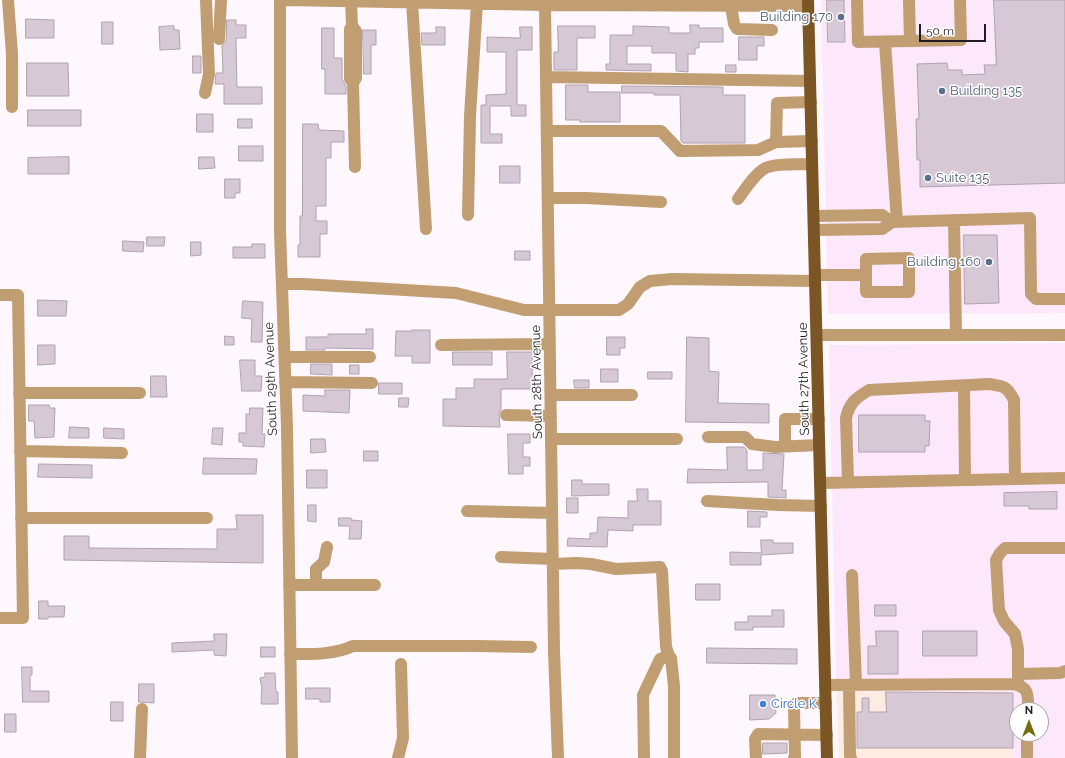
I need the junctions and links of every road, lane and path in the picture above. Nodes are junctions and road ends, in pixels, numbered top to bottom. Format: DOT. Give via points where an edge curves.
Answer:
graph roads {
  1 [pos="8,0"];
  2 [pos="206,0"];
  3 [pos="221,0"];
  4 [pos="280,0"];
  5 [pos="286,0"];
  6 [pos="857,0"];
  7 [pos="909,0"];
  8 [pos="960,0"];
  9 [pos="351,1"];
  10 [pos="412,2"];
  11 [pos="478,3"];
  12 [pos="808,3"];
  13 [pos="545,5"];
  14 [pos="731,6"];
  15 [pos="772,30"];
  16 [pos="220,39"];
  17 [pos="910,41"];
  18 [pos="885,42"];
  19 [pos="546,77"];
  20 [pos="810,81"];
  21 [pos="205,93"];
  22 [pos="811,102"];
  23 [pos="12,107"];
  24 [pos="547,130"];
  25 [pos="812,141"];
  26 [pos="776,142"];
  27 [pos="812,164"];
  28 [pos="355,167"];
  29 [pos="548,198"];
  30 [pos="738,200"];
  31 [pos="661,202"];
  32 [pos="468,215"];
  33 [pos="814,216"];
  34 [pos="954,220"];
  35 [pos="895,222"];
  36 [pos="426,229"];
  37 [pos="814,230"];
  38 [pos="866,275"];
  39 [pos="815,278"];
  40 [pos="282,284"];
  41 [pos="0,295"];
  42 [pos="1065,299"];
  43 [pos="549,310"];
  44 [pos="956,334"];
  45 [pos="1065,334"];
  46 [pos="817,335"];
  47 [pos="550,344"];
  48 [pos="441,346"];
  49 [pos="285,357"];
  50 [pos="370,357"];
  51 [pos="286,382"];
  52 [pos="372,383"];
  53 [pos="964,386"];
  54 [pos="19,393"];
  55 [pos="140,393"];
  56 [pos="551,395"];
  57 [pos="632,395"];
  58 [pos="506,415"];
  59 [pos="551,416"];
  60 [pos="819,419"];
  61 [pos="708,437"];
  62 [pos="677,438"];
  63 [pos="551,439"];
  64 [pos="785,446"];
  65 [pos="819,446"];
  66 [pos="20,451"];
  67 [pos="122,453"];
  68 [pos="1065,478"];
  69 [pos="1015,479"];
  70 [pos="965,480"];
  71 [pos="848,482"];
  72 [pos="820,483"];
  73 [pos="707,501"];
  74 [pos="821,506"];
  75 [pos="467,511"];
  76 [pos="552,512"];
  77 [pos="21,518"];
  78 [pos="207,518"];
  79 [pos="327,547"];
  80 [pos="1065,548"];
  81 [pos="501,557"];
  82 [pos="553,562"];
  83 [pos="852,575"];
  84 [pos="289,585"];
  85 [pos="316,585"];
  86 [pos="375,586"];
  87 [pos="0,618"];
  88 [pos="531,647"];
  89 [pos="290,654"];
  90 [pos="669,656"];
  91 [pos="401,664"];
  92 [pos="1063,673"];
  93 [pos="1018,680"];
  94 [pos="852,685"];
  95 [pos="825,686"];
  96 [pos="1028,702"];
  97 [pos="826,703"];
  98 [pos="142,709"];
  99 [pos="795,735"];
  100 [pos="826,735"];
  101 [pos="1028,742"];
  102 [pos="1027,756"];
  103 [pos="140,758"];
  104 [pos="292,758"];
  105 [pos="398,758"];
  106 [pos="558,758"];
  107 [pos="644,758"];
  108 [pos="674,758"];
  109 [pos="756,758"];
  110 [pos="794,758"];
  111 [pos="827,758"];
  112 [pos="851,758"];
  1 -- 23 [label="street"];
  2 -- 21 [label="street" via="209,74"];
  3 -- 16 [label="street"];
  4 -- 40 [label="street, South 29th Avenue"];
  5 -- 9 [label="street"];
  6 -- 18 [label="street" via="858,42"];
  7 -- 17 [label="street"];
  8 -- 17 [label="street" via="961,40"];
  9 -- 10 [label="street"];
  9 -- 28 [label="street" via="350,79 353,83"];
  10 -- 11 [label="street"];
  10 -- 36 [label="street"];
  11 -- 13 [label="street"];
  11 -- 32 [label="street" via="470,116"];
  12 -- 14 [label="street"];
  12 -- 20 [label="main road, South 27th Avenue"];
  13 -- 14 [label="street"];
  13 -- 19 [label="street, South 28th Avenue"];
  14 -- 15 [label="street" via="737,29"];
  17 -- 18 [label="street"];
  18 -- 35 [label="street"];
  19 -- 20 [label="street"];
  19 -- 24 [label="street, South 28th Avenue"];
  20 -- 22 [label="main road, South 27th Avenue"];
  22 -- 25 [label="main road, South 27th Avenue"];
  22 -- 26 [label="street" via="776,103"];
  24 -- 26 [label="street" via="661,131 680,151 758,150"];
  24 -- 29 [label="street, South 28th Avenue"];
  25 -- 26 [label="street"];
  25 -- 27 [label="main road, South 27th Avenue"];
  27 -- 30 [label="street" via="767,167 753,179"];
  27 -- 33 [label="main road, South 27th Avenue"];
  29 -- 31 [label="street"];
  29 -- 43 [label="street, South 28th Avenue"];
  33 -- 35 [label="street" via="882,215"];
  33 -- 37 [label="main road, South 27th Avenue"];
  34 -- 35 [label="street"];
  34 -- 42 [label="street" via="1030,218 1031,294 1036,299"];
  34 -- 44 [label="street"];
  35 -- 37 [label="street" via="882,229"];
  37 -- 39 [label="main road, South 27th Avenue"];
  38 -- 38 [label="street" via="866,259 909,258 909,292 866,292"];
  38 -- 39 [label="street"];
  39 -- 43 [label="street" via="658,280 640,287 628,304 619,310"];
  39 -- 46 [label="main road, South 27th Avenue"];
  40 -- 43 [label="street" via="456,292 524,310"];
  40 -- 49 [label="street, South 29th Avenue"];
  41 -- 54 [label="street" via="18,296"];
  43 -- 47 [label="street, South 28th Avenue"];
  44 -- 45 [label="street"];
  44 -- 46 [label="street"];
  46 -- 60 [label="main road, South 27th Avenue"];
  47 -- 48 [label="street"];
  47 -- 56 [label="street, South 28th Avenue"];
  49 -- 50 [label="street"];
  49 -- 51 [label="street, South 29th Avenue"];
  51 -- 52 [label="street"];
  51 -- 84 [label="street, South 29th Avenue"];
  53 -- 69 [label="street" via="988,384 1003,386 1010,392 1014,400"];
  53 -- 70 [label="street"];
  53 -- 71 [label="street" via="869,390 858,396 848,409 846,418"];
  54 -- 55 [label="street"];
  54 -- 66 [label="street"];
  56 -- 57 [label="street"];
  56 -- 59 [label="street, South 28th Avenue"];
  58 -- 59 [label="street"];
  59 -- 63 [label="street, South 28th Avenue"];
  60 -- 64 [label="street" via="785,419"];
  60 -- 65 [label="main road, South 27th Avenue"];
  61 -- 64 [label="street" via="745,437 752,444"];
  62 -- 63 [label="street"];
  63 -- 76 [label="street, South 28th Avenue"];
  64 -- 65 [label="street"];
  65 -- 72 [label="main road, South 27th Avenue"];
  66 -- 67 [label="street"];
  66 -- 77 [label="street"];
  68 -- 69 [label="street"];
  69 -- 70 [label="street"];
  70 -- 71 [label="street"];
  71 -- 72 [label="street"];
  72 -- 74 [label="main road, South 27th Avenue"];
  73 -- 74 [label="street"];
  74 -- 95 [label="main road, South 27th Avenue"];
  75 -- 76 [label="street"];
  76 -- 82 [label="street, South 28th Avenue"];
  77 -- 78 [label="street"];
  77 -- 87 [label="street" via="23,618"];
  79 -- 85 [label="street" via="324,562 316,569"];
  80 -- 93 [label="street" via="1005,548 996,560 999,610 1015,634 1018,649"];
  81 -- 82 [label="street"];
  82 -- 90 [label="street" via="584,563 616,569 660,567 666,647"];
  82 -- 106 [label="street, South 28th Avenue"];
  83 -- 94 [label="street"];
  84 -- 85 [label="street"];
  84 -- 89 [label="street, South 29th Avenue"];
  85 -- 86 [label="street"];
  88 -- 89 [label="street" via="353,646 323,654"];
  89 -- 104 [label="street, South 29th Avenue"];
  90 -- 107 [label="street" via="660,659 643,695"];
  90 -- 108 [label="street" via="674,686"];
  91 -- 105 [label="street" via="403,738"];
  92 -- 93 [label="street"];
  93 -- 94 [label="street" via="1006,684"];
  93 -- 96 [label="street" via="1028,696"];
  94 -- 95 [label="street"];
  94 -- 112 [label="street"];
  95 -- 97 [label="main road, South 27th Avenue"];
  97 -- 99 [label="street" via="796,703"];
  97 -- 100 [label="main road, South 27th Avenue"];
  98 -- 103 [label="street"];
  99 -- 100 [label="street"];
  99 -- 109 [label="street" via="758,734 755,739"];
  99 -- 110 [label="street"];
  100 -- 111 [label="main road, South 27th Avenue"];
  101 -- 102 [label="street"];
}
